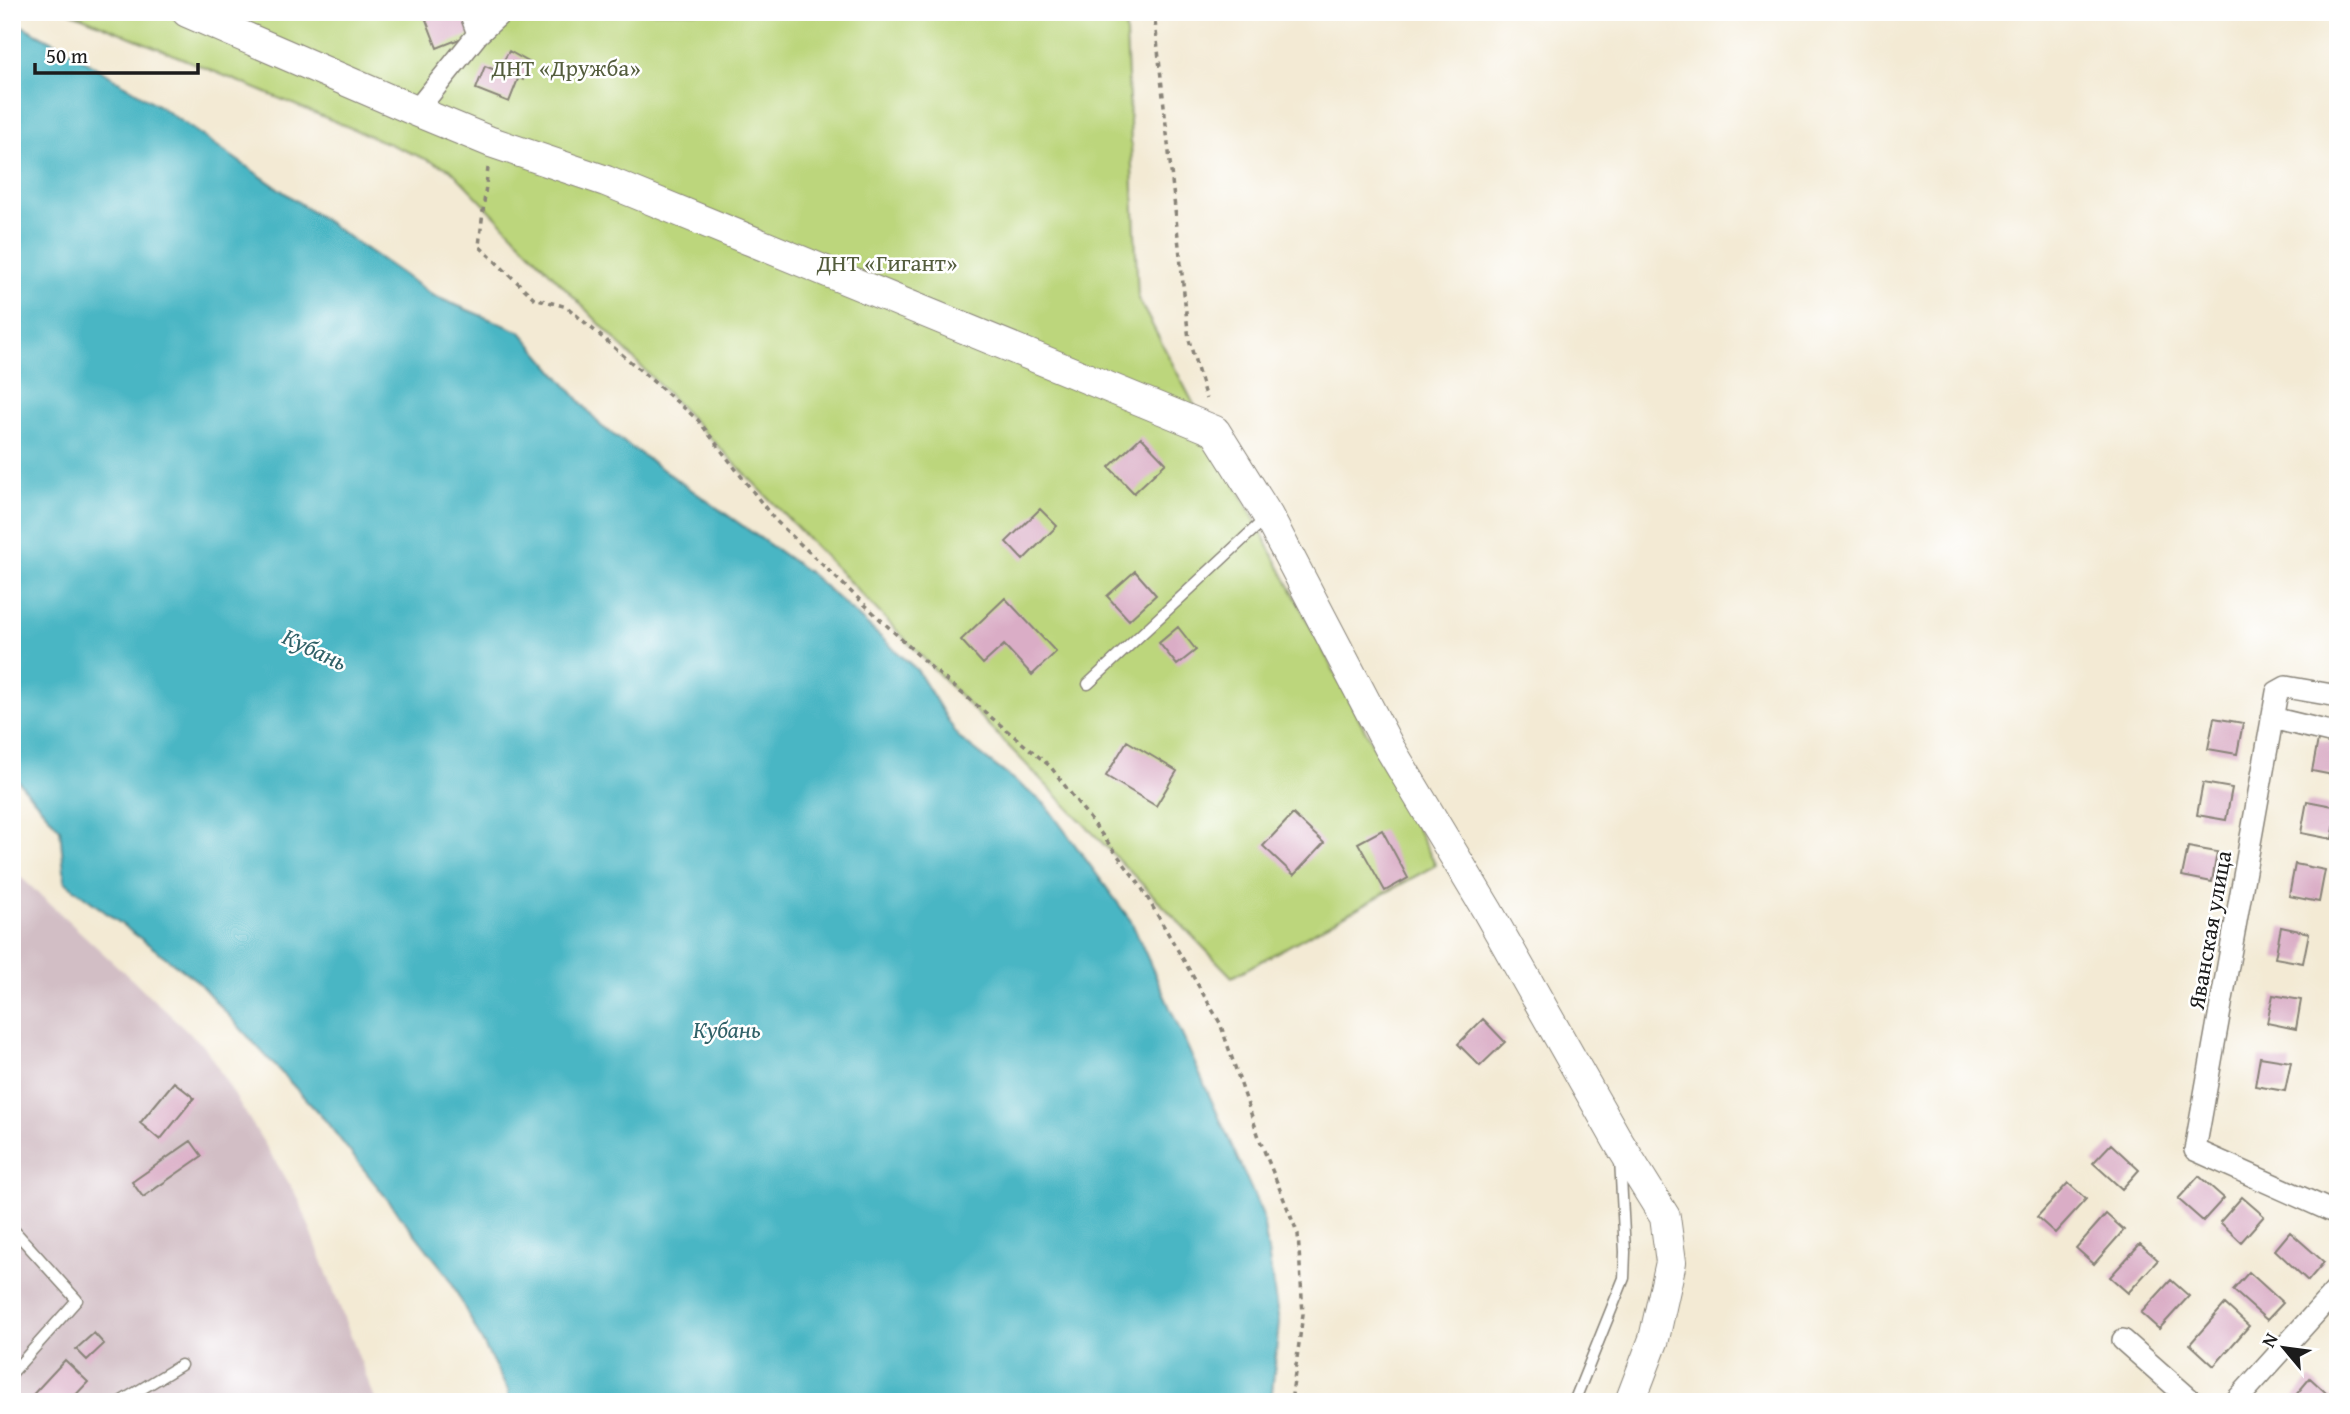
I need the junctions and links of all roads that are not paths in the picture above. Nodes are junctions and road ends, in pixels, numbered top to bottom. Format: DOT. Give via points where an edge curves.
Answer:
graph roads {
  1 [pos="470,12"];
  2 [pos="502,12"];
  3 [pos="201,15"];
  4 [pos="478,34"];
  5 [pos="416,111"];
  6 [pos="1268,516"];
  7 [pos="1088,684"];
  8 [pos="2338,696"];
  9 [pos="2272,719"];
  10 [pos="2338,734"];
  11 [pos="1619,1143"];
  12 [pos="2338,1214"];
  13 [pos="12,1228"];
  14 [pos="2338,1287"];
  15 [pos="2123,1340"];
  16 [pos="181,1365"];
  17 [pos="12,1373"];
  18 [pos="120,1402"];
  19 [pos="1574,1402"];
  20 [pos="1630,1402"];
  21 [pos="2193,1402"];
  22 [pos="2235,1402"];
  1 -- 4 [label="street"];
  2 -- 4 [label="street"];
  3 -- 5 [label="street"];
  4 -- 5 [label="street"];
  5 -- 6 [label="street" via="618,187 1215,432"];
  6 -- 7 [label="lane"];
  6 -- 11 [label="street" via="1389,747"];
  8 -- 9 [label="street, Яванская улица" via="2286,687 2277,692"];
  9 -- 10 [label="street"];
  9 -- 12 [label="street, Яванская улица" via="2195,1150"];
  11 -- 19 [label="lane" via="1624,1278"];
  11 -- 20 [label="street" via="1665,1217 1671,1262 1654,1339"];
  13 -- 17 [label="lane" via="78,1300"];
  14 -- 22 [label="street"];
  15 -- 21 [label="street"];
  16 -- 18 [label="lane"];
}
